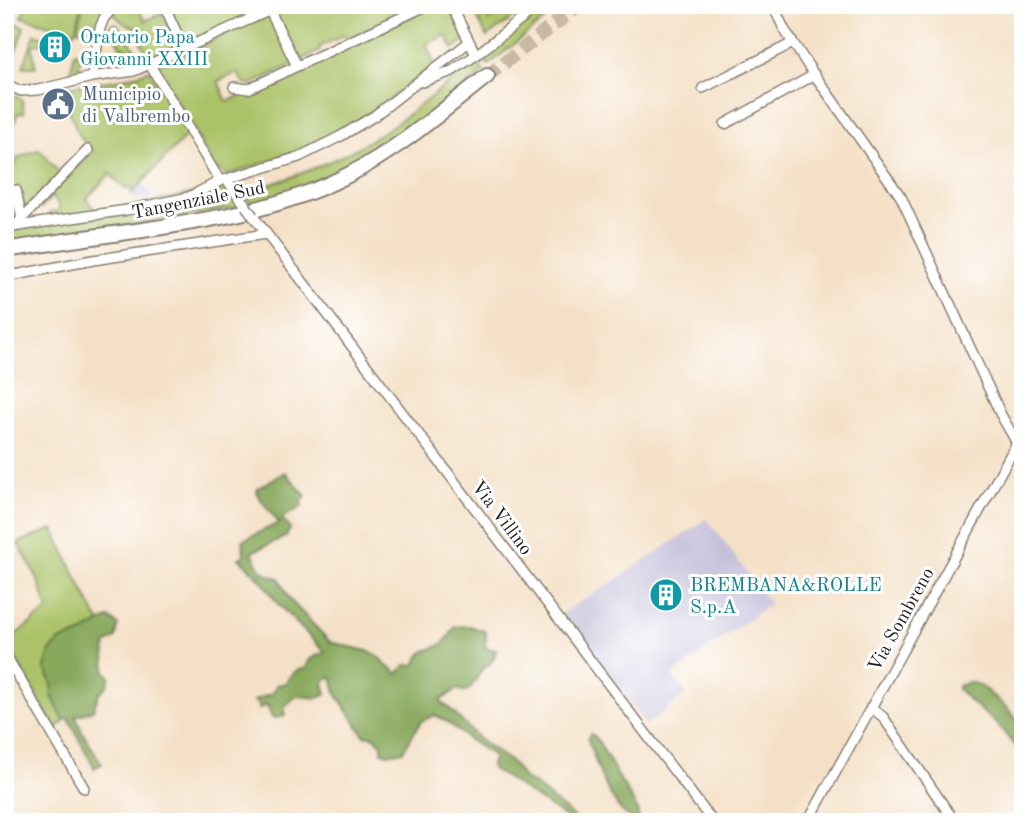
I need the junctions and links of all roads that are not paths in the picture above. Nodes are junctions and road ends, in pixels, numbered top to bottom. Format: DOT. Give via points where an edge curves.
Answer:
graph roads {
  1 [pos="115,5"];
  2 [pos="164,5"];
  3 [pos="282,5"];
  4 [pos="428,5"];
  5 [pos="451,5"];
  6 [pos="540,5"];
  7 [pos="773,5"];
  8 [pos="270,11"];
  9 [pos="469,42"];
  10 [pos="793,43"];
  11 [pos="184,49"];
  12 [pos="476,55"];
  13 [pos="150,65"];
  14 [pos="297,66"];
  15 [pos="814,75"];
  16 [pos="487,76"];
  17 [pos="92,77"];
  18 [pos="5,84"];
  19 [pos="414,85"];
  20 [pos="234,87"];
  21 [pos="703,88"];
  22 [pos="725,124"];
  23 [pos="88,150"];
  24 [pos="223,180"];
  25 [pos="16,190"];
  26 [pos="22,219"];
  27 [pos="9,228"];
  28 [pos="266,234"];
  29 [pos="5,250"];
  30 [pos="5,277"];
  31 [pos="1023,432"];
  32 [pos="1017,443"];
  33 [pos="5,654"];
  34 [pos="871,708"];
  35 [pos="84,788"];
  36 [pos="713,822"];
  37 [pos="808,822"];
  38 [pos="955,822"];
  1 -- 17 [label="street" via="100,28"];
  2 -- 11 [label="street"];
  3 -- 8 [label="street"];
  4 -- 14 [label="street"];
  5 -- 9 [label="street"];
  6 -- 12 [label="street"];
  7 -- 10 [label="street"];
  8 -- 11 [label="street"];
  8 -- 14 [label="street"];
  9 -- 12 [label="street"];
  9 -- 19 [label="street"];
  10 -- 15 [label="street"];
  10 -- 21 [label="street"];
  11 -- 13 [label="street"];
  12 -- 19 [label="street" via="452,71"];
  13 -- 17 [label="street"];
  13 -- 24 [label="street, Via Villino"];
  14 -- 20 [label="street" via="248,89"];
  15 -- 22 [label="street"];
  15 -- 32 [label="street" via="901,197"];
  16 -- 29 [label="highway, Tangenziale Sud" via="395,148 294,198 210,220"];
  17 -- 18 [label="street" via="38,90 21,91"];
  19 -- 24 [label="street" via="326,144"];
  23 -- 26 [label="street"];
  24 -- 27 [label="street" via="189,197"];
  24 -- 28 [label="street, Via Villino, bridge"];
  25 -- 26 [label="street"];
  26 -- 27 [label="street"];
  28 -- 30 [label="street"];
  28 -- 36 [label="street, Via Villino"];
  31 -- 32 [label="street, Via Sombreno"];
  32 -- 34 [label="street, Via Sombreno"];
  33 -- 35 [label="street"];
  34 -- 37 [label="street, Via Sombreno"];
  34 -- 38 [label="street" via="883,717"];
}
